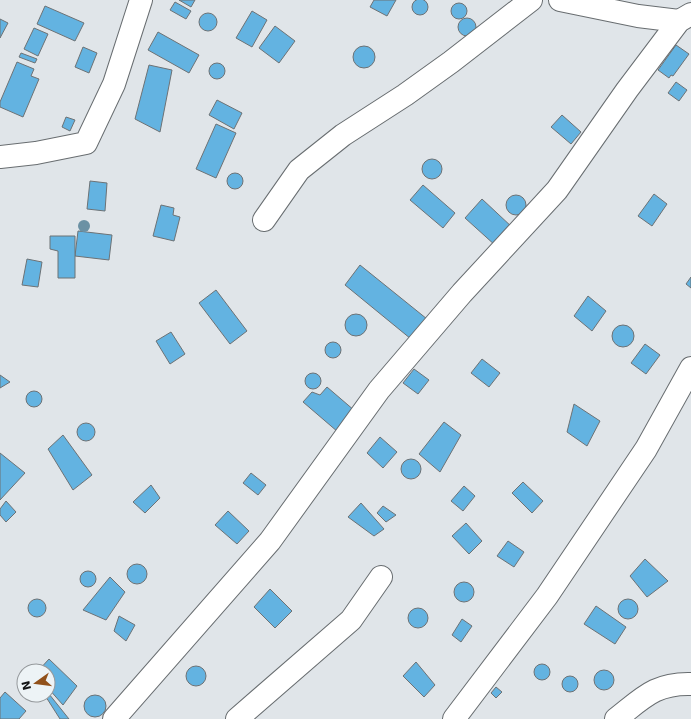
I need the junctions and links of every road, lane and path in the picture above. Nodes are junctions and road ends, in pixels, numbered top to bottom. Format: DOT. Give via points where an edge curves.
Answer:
graph roads {
  1 [pos="141,0"];
  2 [pos="531,0"];
  3 [pos="560,0"];
  4 [pos="685,17"];
  5 [pos="0,158"];
  6 [pos="264,220"];
  7 [pos="691,368"];
  8 [pos="381,577"];
  9 [pos="691,684"];
  10 [pos="114,719"];
  11 [pos="237,719"];
  12 [pos="454,719"];
  13 [pos="616,719"];
  1 -- 5 [label="street" via="114,84 86,142"];
  2 -- 6 [label="street" via="451,62 343,135 299,170"];
  3 -- 4 [label="street" via="638,16"];
  4 -- 10 [label="street" via="627,90 557,190 462,293 379,390 270,541"];
  7 -- 12 [label="street" via="646,449 547,596"];
  8 -- 11 [label="street" via="351,620"];
  9 -- 13 [label="street" via="673,684 651,691"];
}
